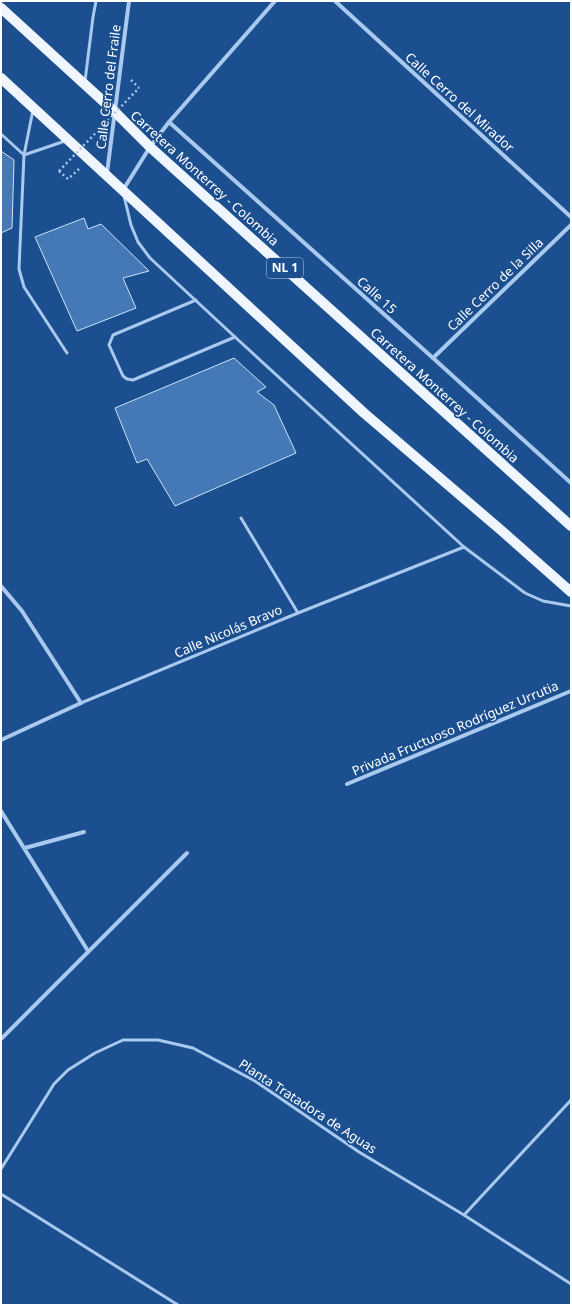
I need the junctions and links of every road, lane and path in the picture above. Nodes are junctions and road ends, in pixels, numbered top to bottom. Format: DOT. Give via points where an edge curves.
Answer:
graph roads {
  1 [pos="96,1"];
  2 [pos="128,1"];
  3 [pos="275,1"];
  4 [pos="335,1"];
  5 [pos="1,8"];
  6 [pos="1,78"];
  7 [pos="85,84"];
  8 [pos="139,88"];
  9 [pos="34,108"];
  10 [pos="115,112"];
  11 [pos="169,122"];
  12 [pos="1,134"];
  13 [pos="68,140"];
  14 [pos="150,147"];
  15 [pos="24,155"];
  16 [pos="89,159"];
  17 [pos="107,176"];
  18 [pos="122,190"];
  19 [pos="571,217"];
  20 [pos="571,225"];
  21 [pos="196,300"];
  22 [pos="235,337"];
  23 [pos="67,353"];
  24 [pos="433,358"];
  25 [pos="571,483"];
  26 [pos="241,518"];
  27 [pos="571,526"];
  28 [pos="464,546"];
  29 [pos="1,586"];
  30 [pos="571,592"];
  31 [pos="571,606"];
  32 [pos="298,613"];
  33 [pos="571,691"];
  34 [pos="81,703"];
  35 [pos="1,740"];
  36 [pos="346,784"];
  37 [pos="1,811"];
  38 [pos="84,832"];
  39 [pos="25,848"];
  40 [pos="187,853"];
  41 [pos="88,951"];
  42 [pos="1,1039"];
  43 [pos="571,1100"];
  44 [pos="1,1170"];
  45 [pos="1,1194"];
  46 [pos="464,1215"];
  47 [pos="571,1284"];
  48 [pos="178,1305"];
  1 -- 7 [label="lane"];
  2 -- 10 [label="street, Calle Cerro del Fraile"];
  3 -- 11 [label="street"];
  4 -- 19 [label="street, Calle Cerro del Mirador"];
  5 -- 7 [label="main road, Carretera Monterrey - Colombia / NL 1"];
  6 -- 9 [label="main road"];
  7 -- 10 [label="main road, Carretera Monterrey - Colombia / NL 1"];
  8 -- 16 [label="path, bridge" via="59,172 68,179"];
  9 -- 13 [label="main road"];
  9 -- 15 [label="lane"];
  10 -- 14 [label="main road, Carretera Monterrey - Colombia / NL 1"];
  10 -- 17 [label="street, Calle Cerro del Fraile"];
  11 -- 14 [label="street"];
  11 -- 24 [label="street, Calle 15"];
  12 -- 15 [label="lane"];
  13 -- 15 [label="lane"];
  13 -- 16 [label="main road"];
  14 -- 18 [label="street"];
  14 -- 27 [label="main road, Carretera Monterrey - Colombia / NL 1"];
  15 -- 23 [label="lane" via="19,269 21,279"];
  16 -- 17 [label="main road"];
  17 -- 18 [label="main road"];
  18 -- 21 [label="lane" via="138,242 150,258"];
  18 -- 30 [label="main road" via="364,413"];
  20 -- 24 [label="street, Calle Cerro de la Silla"];
  21 -- 22 [label="lane"];
  21 -- 22 [label="lane" via="113,335 109,345 123,376 133,380"];
  22 -- 28 [label="lane"];
  24 -- 25 [label="street, Calle 15"];
  26 -- 32 [label="lane"];
  28 -- 31 [label="lane" via="526,593 543,601"];
  28 -- 32 [label="lane, Calle Nicolás Bravo"];
  29 -- 34 [label="street" via="26,616"];
  32 -- 34 [label="lane, Calle Nicolás Bravo"];
  33 -- 36 [label="street, Privada Fructuoso Rodríguez Urrutia"];
  34 -- 35 [label="street, Calle Nicolás Bravo"];
  37 -- 39 [label="street"];
  38 -- 39 [label="street"];
  39 -- 41 [label="street"];
  40 -- 41 [label="street"];
  41 -- 42 [label="street"];
  43 -- 46 [label="lane"];
  44 -- 46 [label="lane, Planta Tratadora de Aguas" via="54,1084 68,1070 123,1040 158,1040 193,1048 255,1081 360,1152"];
  45 -- 48 [label="lane"];
  46 -- 47 [label="lane, Planta Tratadora de Aguas"];
}
